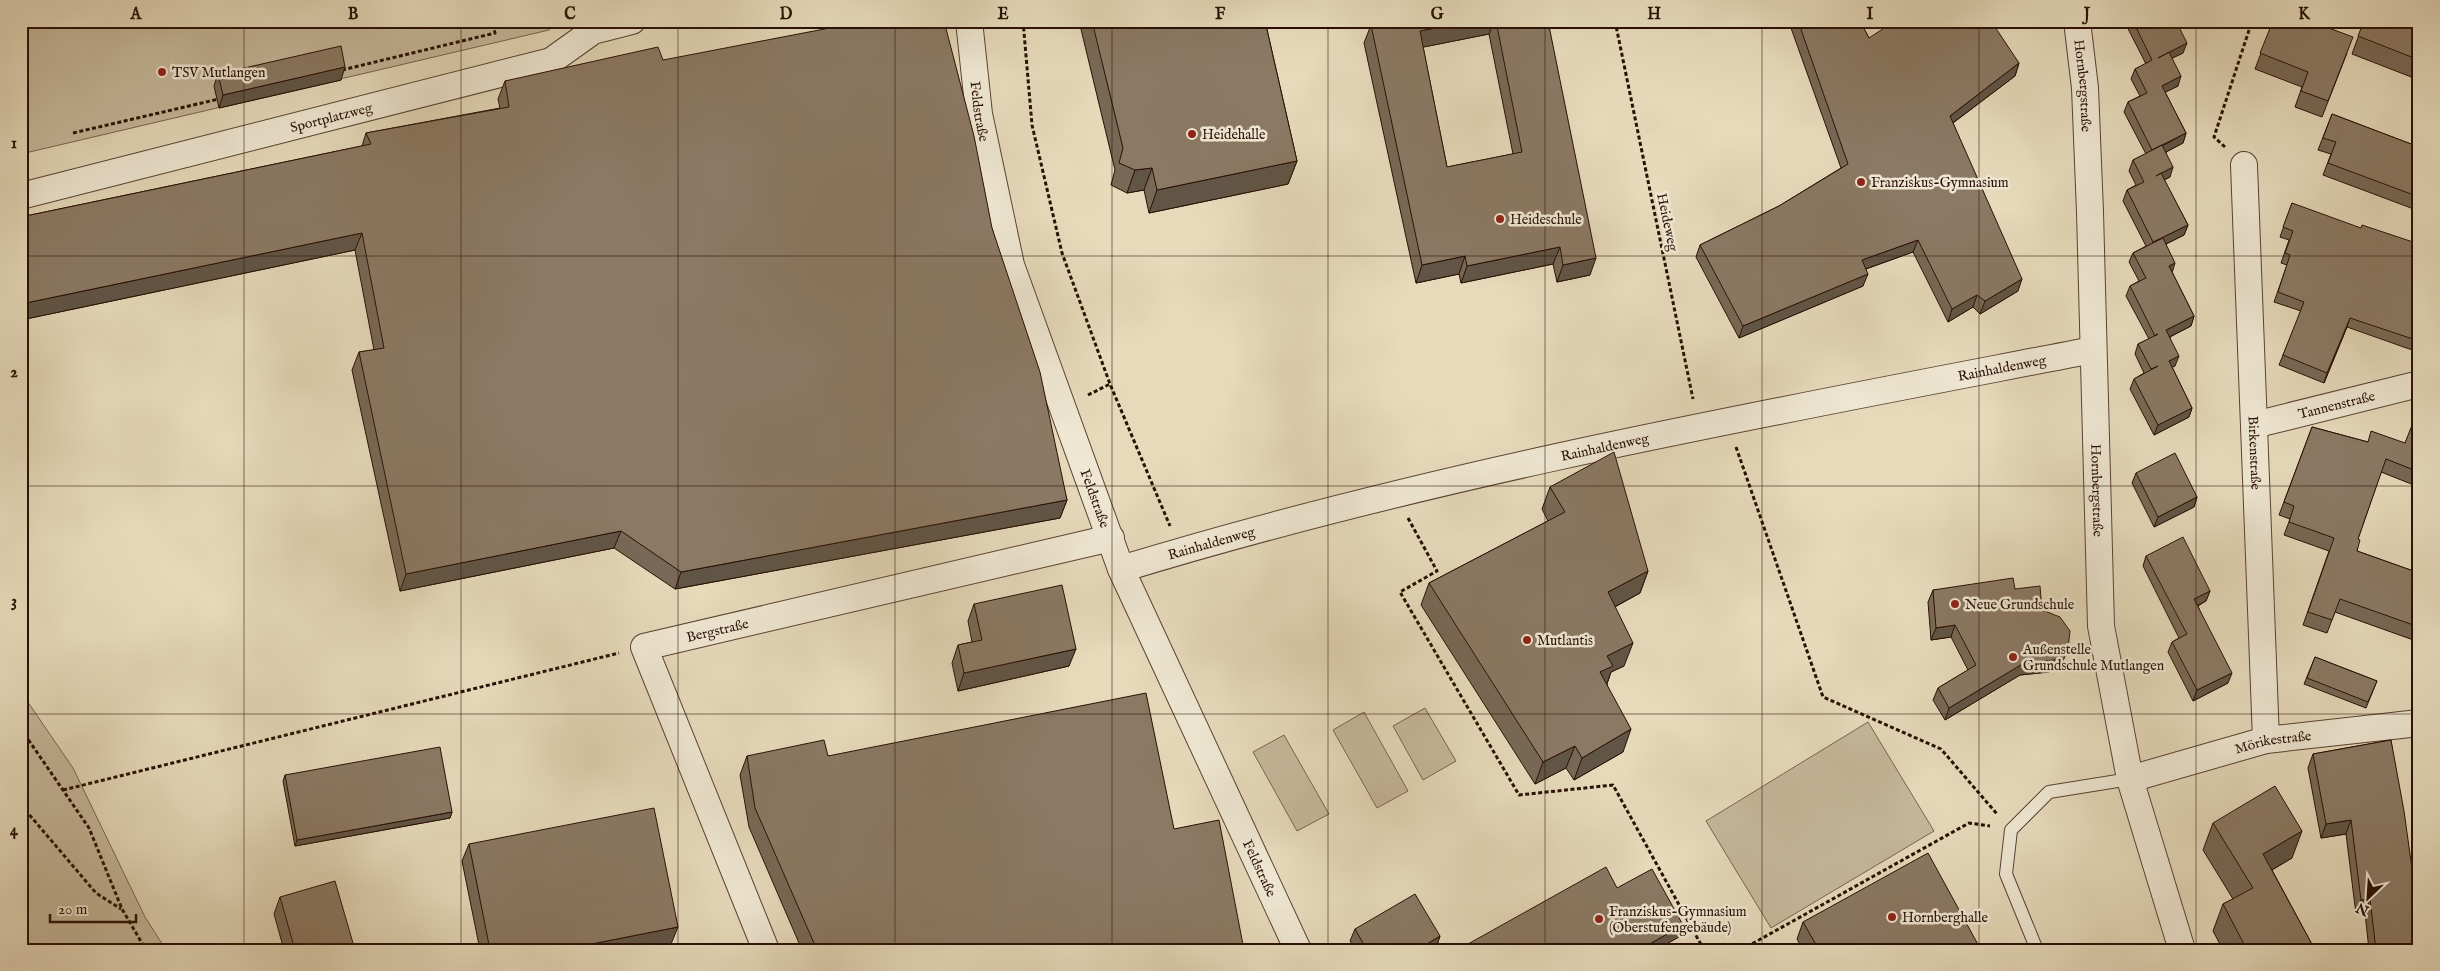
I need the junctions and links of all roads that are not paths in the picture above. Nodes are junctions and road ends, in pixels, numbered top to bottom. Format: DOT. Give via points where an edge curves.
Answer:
graph roads {
  1 [pos="632,21"];
  2 [pos="969,21"];
  3 [pos="2077,21"];
  4 [pos="2244,165"];
  5 [pos="21,196"];
  6 [pos="2093,350"];
  7 [pos="2419,384"];
  8 [pos="2254,425"];
  9 [pos="1111,538"];
  10 [pos="1122,569"];
  11 [pos="2419,723"];
  12 [pos="2266,740"];
  13 [pos="2130,779"];
  14 [pos="2036,946"];
  15 [pos="766,950"];
  16 [pos="1298,950"];
  17 [pos="2049,950"];
  18 [pos="2182,950"];
  1 -- 5 [label="street, Sportplatzweg" via="593,31 551,61"];
  2 -- 9 [label="street, Feldstraße" via="979,114 1011,265"];
  3 -- 6 [label="street, Hornbergstraße" via="2085,88"];
  4 -- 8 [label="street, Birkenstraße"];
  6 -- 10 [label="street, Rainhaldenweg" via="1727,421 1394,494"];
  6 -- 13 [label="street, Hornbergstraße" via="2101,626"];
  7 -- 8 [label="street, Tannenstraße"];
  8 -- 12 [label="street, Birkenstraße"];
  9 -- 10 [label="street, Feldstraße"];
  9 -- 15 [label="street, Bergstraße" via="644,647"];
  10 -- 16 [label="street, Feldstraße"];
  11 -- 12 [label="street, Mörikestraße"];
  12 -- 13 [label="street, Mörikestraße"];
  13 -- 14 [label="lane" via="2048,792 2011,830 2006,874"];
  13 -- 18 [label="street, Hornbergstraße"];
  14 -- 17 [label="lane"];
}
